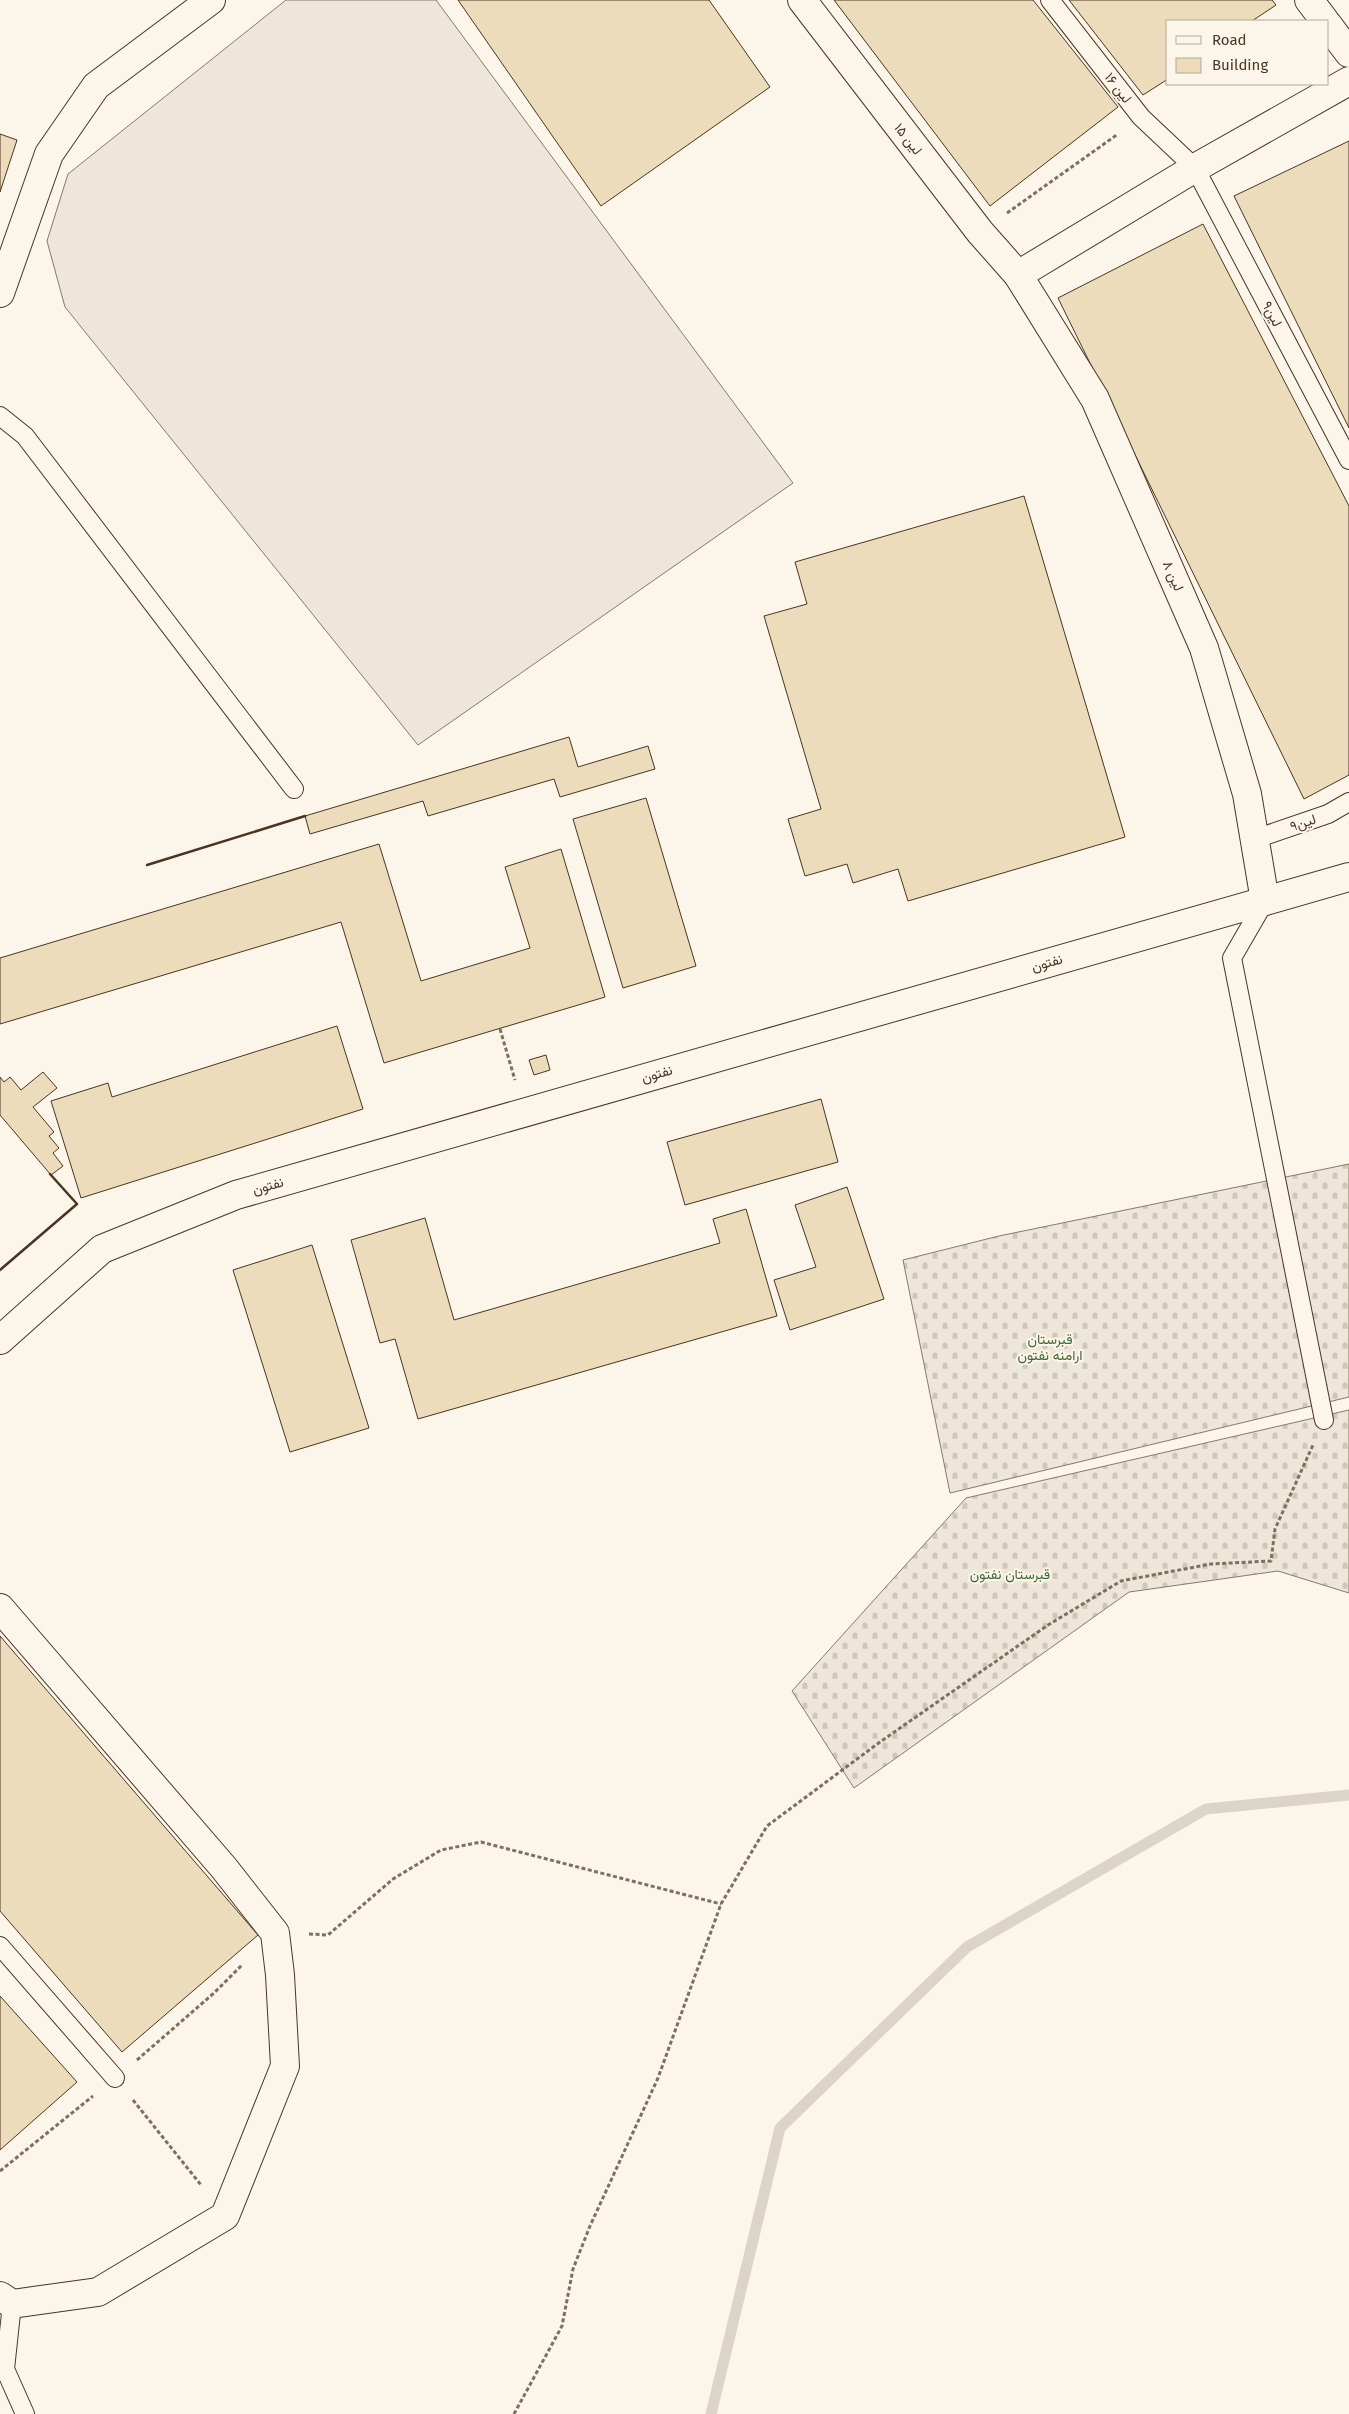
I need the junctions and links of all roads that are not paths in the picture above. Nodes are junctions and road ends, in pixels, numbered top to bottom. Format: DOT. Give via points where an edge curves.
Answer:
graph roads {
  1 [pos="211,0"];
  2 [pos="802,0"];
  3 [pos="1050,0"];
  4 [pos="1309,0"];
  5 [pos="1324,20"];
  6 [pos="1329,26"];
  7 [pos="1349,53"];
  8 [pos="1349,81"];
  9 [pos="1195,168"];
  10 [pos="1018,275"];
  11 [pos="0,293"];
  12 [pos="0,416"];
  13 [pos="1349,460"];
  14 [pos="294,789"];
  15 [pos="1349,802"];
  16 [pos="1255,839"];
  17 [pos="1349,877"];
  18 [pos="1266,901"];
  19 [pos="0,1340"];
  20 [pos="1324,1420"];
  21 [pos="0,1608"];
  22 [pos="0,1946"];
  23 [pos="115,2078"];
  24 [pos="6,2300"];
  25 [pos="25,2414"];
  1 -- 11 [label="street" via="96,86 49,154"];
  2 -- 10 [label="street, لین ۱۵" via="980,232"];
  3 -- 9 [label="lane, لین ۱۶" via="1141,118"];
  4 -- 5 [label="street"];
  6 -- 7 [label="street"];
  8 -- 9 [label="street"];
  9 -- 10 [label="street"];
  9 -- 13 [label="lane, لین۹"];
  10 -- 16 [label="street, لین ۸" via="1095,398 1204,648 1247,794"];
  12 -- 14 [label="lane" via="25,436"];
  15 -- 16 [label="lane, لین۹" via="1328,814"];
  16 -- 18 [label="street, لین ۸"];
  17 -- 18 [label="street, نفتون"];
  18 -- 19 [label="street, نفتون" via="236,1195 102,1249"];
  18 -- 20 [label="lane" via="1232,958"];
  21 -- 24 [label="street" via="224,1868 275,1933 285,2066 225,2216 98,2292"];
  22 -- 23 [label="lane"];
  24 -- 25 [label="lane" via="5,2369"];
}
